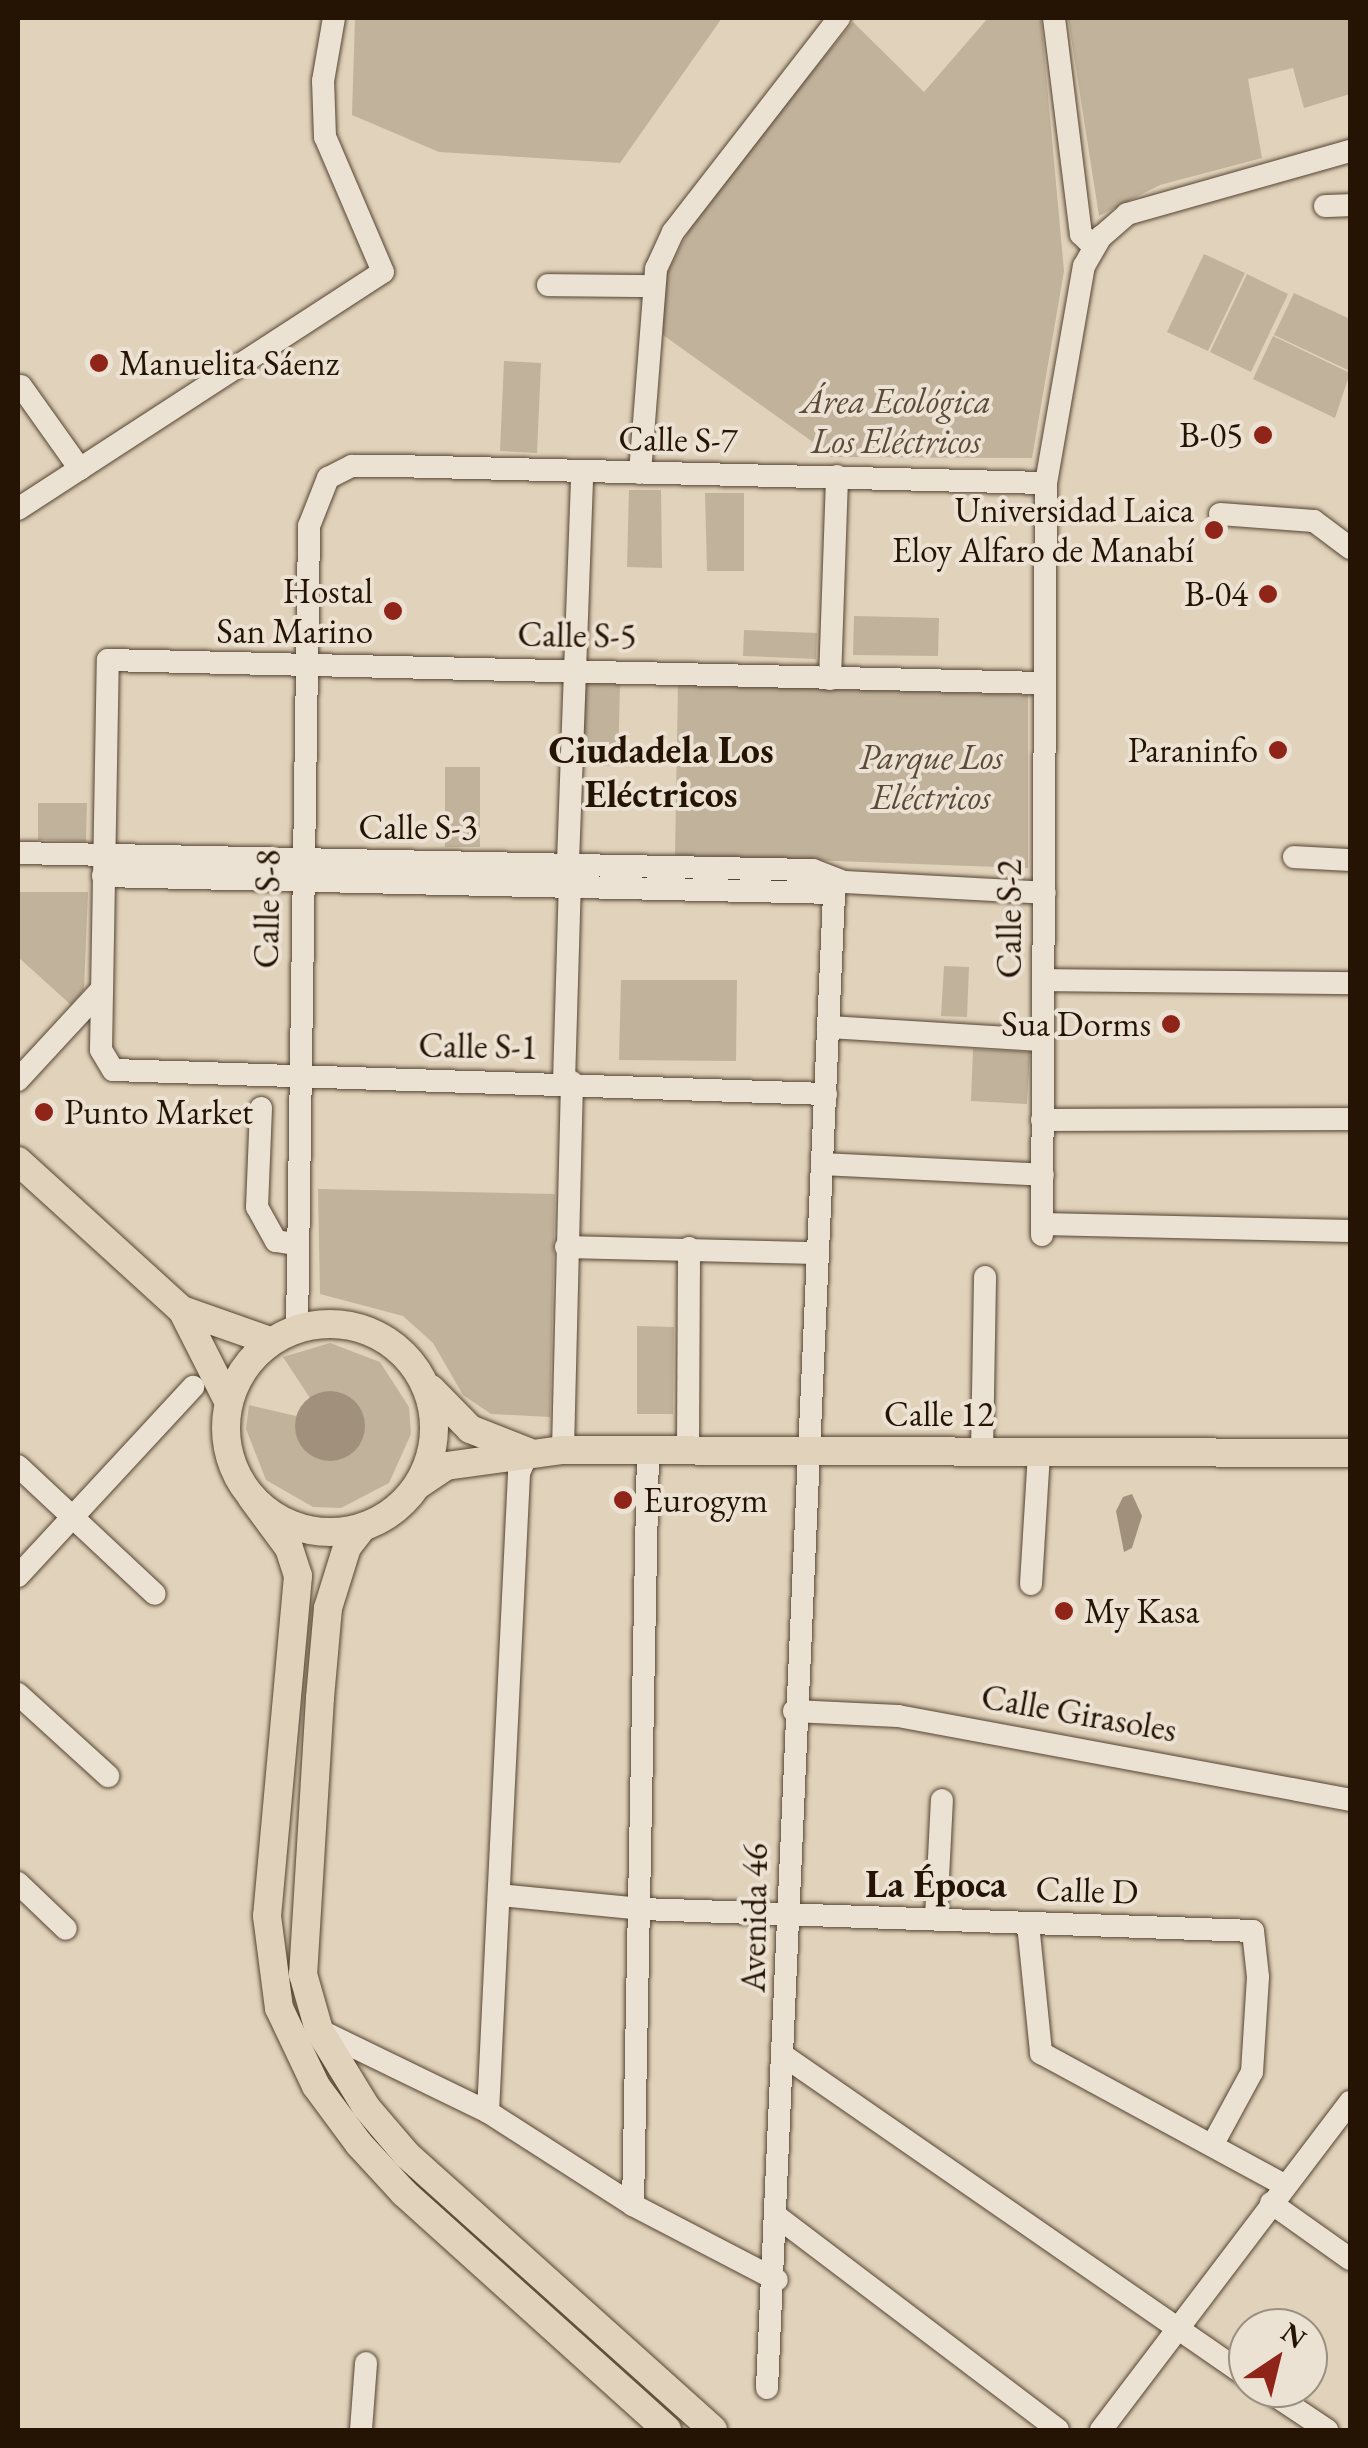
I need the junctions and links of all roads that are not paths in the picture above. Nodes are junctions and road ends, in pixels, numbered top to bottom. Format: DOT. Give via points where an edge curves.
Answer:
graph roads {
  1 [pos="334,18"];
  2 [pos="839,18"];
  3 [pos="1054,18"];
  4 [pos="1350,151"];
  5 [pos="1325,206"];
  6 [pos="1350,206"];
  7 [pos="1094,247"];
  8 [pos="548,285"];
  9 [pos="651,286"];
  10 [pos="22,386"];
  11 [pos="80,469"];
  12 [pos="582,472"];
  13 [pos="640,472"];
  14 [pos="837,476"];
  15 [pos="1046,483"];
  16 [pos="318,491"];
  17 [pos="18,509"];
  18 [pos="1220,514"];
  19 [pos="1350,548"];
  20 [pos="305,664"];
  21 [pos="574,670"];
  22 [pos="830,679"];
  23 [pos="1045,683"];
  24 [pos="18,853"];
  25 [pos="1294,856"];
  26 [pos="1350,860"];
  27 [pos="104,866"];
  28 [pos="302,872"];
  29 [pos="566,873"];
  30 [pos="840,887"];
  31 [pos="1045,893"];
  32 [pos="1044,980"];
  33 [pos="1350,984"];
  34 [pos="101,990"];
  35 [pos="828,1027"];
  36 [pos="1042,1040"];
  37 [pos="301,1079"];
  38 [pos="18,1080"];
  39 [pos="568,1082"];
  40 [pos="826,1094"];
  41 [pos="261,1108"];
  42 [pos="1042,1120"];
  43 [pos="1349,1120"];
  44 [pos="18,1162"];
  45 [pos="822,1164"];
  46 [pos="1043,1175"];
  47 [pos="1350,1231"];
  48 [pos="296,1244"];
  49 [pos="566,1247"];
  50 [pos="689,1248"];
  51 [pos="816,1253"];
  52 [pos="985,1277"];
  53 [pos="182,1310"];
  54 [pos="296,1328"];
  55 [pos="270,1342"];
  56 [pos="423,1381"];
  57 [pos="192,1387"];
  58 [pos="228,1401"];
  59 [pos="688,1448"];
  60 [pos="648,1449"];
  61 [pos="564,1450"];
  62 [pos="811,1450"];
  63 [pos="982,1451"];
  64 [pos="528,1452"];
  65 [pos="1039,1452"];
  66 [pos="1350,1452"];
  67 [pos="18,1466"];
  68 [pos="418,1485"];
  69 [pos="252,1498"];
  70 [pos="73,1518"];
  71 [pos="362,1528"];
  72 [pos="18,1576"];
  73 [pos="1031,1584"];
  74 [pos="155,1594"];
  75 [pos="18,1694"];
  76 [pos="794,1711"];
  77 [pos="108,1776"];
  78 [pos="942,1800"];
  79 [pos="1350,1800"];
  80 [pos="18,1883"];
  81 [pos="499,1895"];
  82 [pos="642,1910"];
  83 [pos="788,1913"];
  84 [pos="936,1917"];
  85 [pos="1028,1924"];
  86 [pos="66,1928"];
  87 [pos="319,2030"];
  88 [pos="786,2058"];
  89 [pos="1350,2102"];
  90 [pos="488,2112"];
  91 [pos="1214,2142"];
  92 [pos="1277,2194"];
  93 [pos="633,2205"];
  94 [pos="779,2218"];
  95 [pos="1350,2259"];
  96 [pos="776,2280"];
  97 [pos="1179,2330"];
  98 [pos="366,2363"];
  99 [pos="1228,2363"];
  100 [pos="767,2388"];
  101 [pos="1294,2408"];
  102 [pos="361,2430"];
  103 [pos="666,2430"];
  104 [pos="712,2430"];
  105 [pos="1058,2430"];
  106 [pos="1101,2430"];
  107 [pos="1326,2430"];
  1 -- 11 [label="street" via="322,81 326,136 383,272"];
  2 -- 9 [label="street" via="673,232"];
  3 -- 7 [label="street" via="1081,234"];
  4 -- 7 [label="street" via="1147,206 1127,214"];
  5 -- 6 [label="street"];
  7 -- 15 [label="street, Calle S-2" via="1078,288"];
  8 -- 9 [label="street"];
  9 -- 13 [label="street"];
  10 -- 11 [label="street"];
  11 -- 17 [label="street"];
  12 -- 13 [label="street, Calle S-7"];
  12 -- 16 [label="street, Calle S-7" via="352,466"];
  12 -- 21 [label="street"];
  13 -- 14 [label="street, Calle S-7"];
  14 -- 15 [label="street, Calle S-7"];
  14 -- 22 [label="street"];
  15 -- 23 [label="street, Calle S-2"];
  16 -- 20 [label="street, Calle S-8" via="309,526"];
  18 -- 19 [label="street" via="1314,521"];
  20 -- 21 [label="street, Calle S-5"];
  20 -- 27 [label="street, Calle S-5" via="108,660"];
  20 -- 28 [label="street, Calle S-8"];
  21 -- 22 [label="street, Calle S-5"];
  21 -- 29 [label="street"];
  22 -- 23 [label="street, Calle S-5"];
  23 -- 31 [label="street, Calle S-2"];
  24 -- 27 [label="street, Calle S-3"];
  25 -- 26 [label="street"];
  27 -- 28 [label="street, Calle S-3"];
  27 -- 34 [label="street"];
  28 -- 29 [label="street, Calle S-3"];
  28 -- 37 [label="street, Calle S-8"];
  29 -- 30 [label="street, Calle S-3"];
  29 -- 30 [label="street, Calle S-3" via="820,870"];
  29 -- 39 [label="street"];
  30 -- 31 [label="street, Calle S-3"];
  30 -- 35 [label="street, Avenida 46"];
  31 -- 32 [label="street, Calle S-2"];
  32 -- 33 [label="street"];
  32 -- 36 [label="street, Calle S-2"];
  34 -- 37 [label="street, Calle S-1" via="103,1057 127,1075"];
  34 -- 38 [label="street"];
  35 -- 36 [label="street"];
  35 -- 40 [label="street, Avenida 46"];
  36 -- 42 [label="street, Calle S-2"];
  37 -- 39 [label="street, Calle S-1"];
  37 -- 48 [label="street, Calle S-8"];
  39 -- 40 [label="street, Calle S-1"];
  39 -- 49 [label="street"];
  40 -- 45 [label="street, Avenida 46"];
  41 -- 48 [label="street" via="256,1207 276,1241"];
  42 -- 43 [label="street"];
  42 -- 46 [label="street, Calle S-2"];
  44 -- 53 [label="main road"];
  45 -- 46 [label="street"];
  45 -- 51 [label="street, Avenida 46"];
  46 -- 47 [label="street, Calle S-2" via="1042,1230"];
  48 -- 54 [label="street, Calle S-8"];
  49 -- 50 [label="street"];
  49 -- 61 [label="street"];
  50 -- 51 [label="street"];
  50 -- 59 [label="street"];
  51 -- 62 [label="street, Avenida 46"];
  52 -- 63 [label="street"];
  53 -- 55 [label="main road"];
  53 -- 58 [label="main road"];
  54 -- 55 [label="main road"];
  54 -- 56 [label="main road" via="334,1324 370,1331"];
  55 -- 58 [label="main road" via="251,1358"];
  56 -- 64 [label="main road, Calle 12" via="470,1429"];
  56 -- 68 [label="main road" via="434,1434"];
  57 -- 70 [label="street"];
  58 -- 69 [label="main road" via="229,1452"];
  59 -- 60 [label="main road, Calle 12"];
  59 -- 62 [label="main road, Calle 12"];
  60 -- 61 [label="main road, Calle 12"];
  60 -- 82 [label="street"];
  61 -- 64 [label="main road, Calle 12"];
  62 -- 63 [label="main road, Calle 12"];
  62 -- 76 [label="street, Avenida 46"];
  63 -- 65 [label="main road, Calle 12"];
  64 -- 68 [label="main road, Calle 12" via="446,1466"];
  64 -- 81 [label="street" via="518,1473"];
  65 -- 66 [label="main road, Calle 12"];
  65 -- 73 [label="street"];
  67 -- 70 [label="street"];
  68 -- 71 [label="main road" via="393,1511"];
  69 -- 71 [label="main road" via="303,1529"];
  69 -- 103 [label="main road" via="290,1548 298,1576 267,1916 279,2008 316,2086 359,2144"];
  70 -- 72 [label="street"];
  70 -- 74 [label="street"];
  71 -- 87 [label="main road" via="336,1577 326,1626 303,1974"];
  75 -- 77 [label="street"];
  76 -- 79 [label="street, Calle Girasoles" via="898,1716"];
  76 -- 83 [label="street, Avenida 46"];
  78 -- 84 [label="street"];
  80 -- 86 [label="street"];
  81 -- 82 [label="street, Calle D"];
  81 -- 90 [label="street"];
  82 -- 83 [label="street, Calle D"];
  82 -- 93 [label="street"];
  83 -- 84 [label="street, Calle D"];
  83 -- 88 [label="street, Avenida 46"];
  84 -- 85 [label="street, Calle D"];
  85 -- 91 [label="street" via="1041,2053"];
  85 -- 91 [label="street, Calle D" via="1253,1930 1258,1977 1252,2072"];
  87 -- 90 [label="street"];
  87 -- 104 [label="main road" via="366,2107 407,2155"];
  88 -- 94 [label="street, Avenida 46"];
  88 -- 97 [label="street"];
  89 -- 92 [label="street"];
  90 -- 93 [label="street"];
  91 -- 92 [label="street"];
  92 -- 95 [label="street"];
  92 -- 97 [label="street"];
  93 -- 96 [label="street"];
  94 -- 96 [label="street, Avenida 46"];
  94 -- 105 [label="street"];
  96 -- 100 [label="street, Avenida 46"];
  97 -- 99 [label="street"];
  97 -- 106 [label="street"];
  98 -- 102 [label="street"];
  101 -- 107 [label="street"];
}
